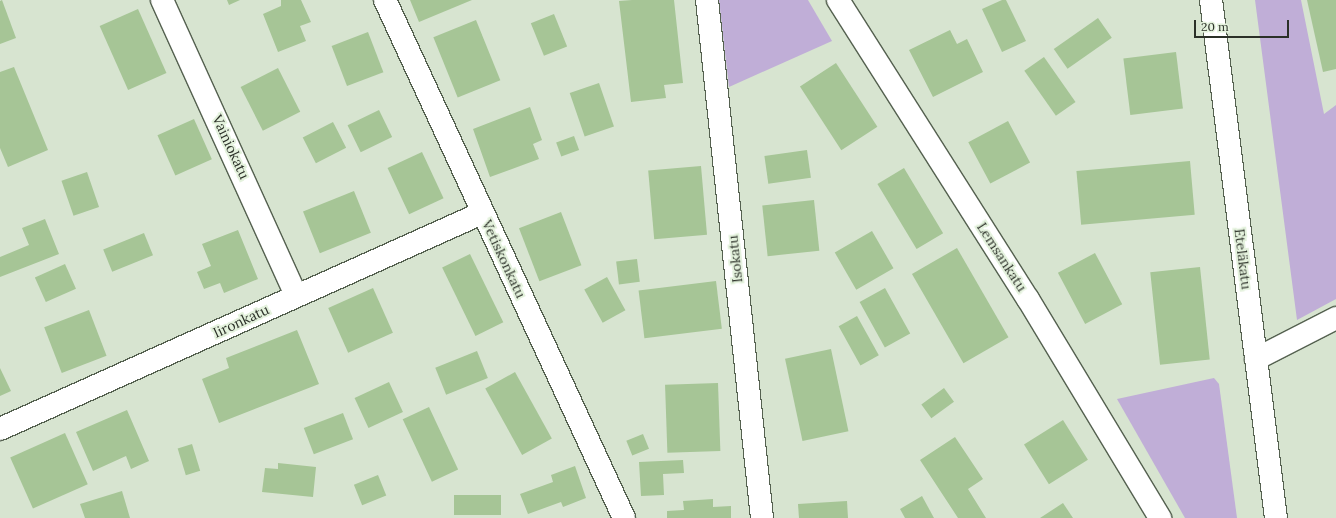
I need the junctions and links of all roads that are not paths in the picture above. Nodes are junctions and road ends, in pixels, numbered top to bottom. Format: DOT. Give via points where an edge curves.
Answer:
graph roads {
  1 [pos="162,0"];
  2 [pos="385,0"];
  3 [pos="707,0"];
  4 [pos="838,0"];
  5 [pos="1211,0"];
  6 [pos="482,213"];
  7 [pos="296,295"];
  8 [pos="1336,318"];
  9 [pos="1256,359"];
  10 [pos="0,429"];
  11 [pos="624,518"];
  12 [pos="762,518"];
  13 [pos="1160,518"];
  14 [pos="1276,518"];
  1 -- 7 [label="street, Vainiokatu"];
  2 -- 6 [label="street, Vetiskonkatu"];
  3 -- 12 [label="street, Isokatu"];
  4 -- 13 [label="street, Lemsankatu" via="1028,299"];
  5 -- 9 [label="street, Eteläkatu"];
  6 -- 7 [label="street, Iironkatu"];
  6 -- 11 [label="street, Vetiskonkatu"];
  7 -- 10 [label="street, Iironkatu"];
  8 -- 9 [label="street"];
  9 -- 14 [label="street, Eteläkatu"];
}
